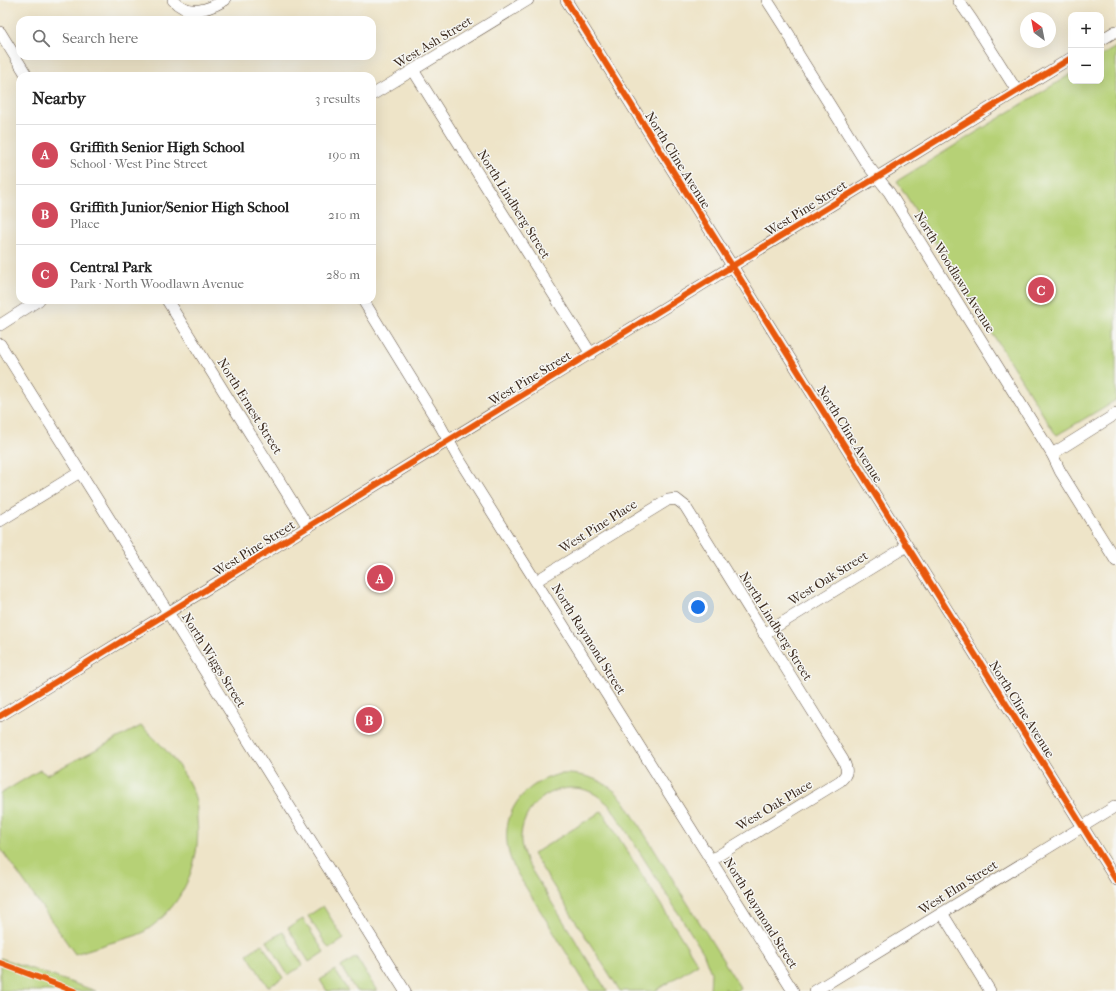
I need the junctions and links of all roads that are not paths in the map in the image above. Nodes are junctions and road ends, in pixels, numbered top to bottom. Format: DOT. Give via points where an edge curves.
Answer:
graph roads {
  1 [pos="173,0"];
  2 [pos="225,0"];
  3 [pos="528,0"];
  4 [pos="566,0"];
  5 [pos="767,0"];
  6 [pos="958,0"];
  7 [pos="1116,30"];
  8 [pos="0,32"];
  9 [pos="1104,38"];
  10 [pos="16,58"];
  11 [pos="17,60"];
  12 [pos="1068,60"];
  13 [pos="413,70"];
  14 [pos="25,72"];
  15 [pos="1017,92"];
  16 [pos="376,93"];
  17 [pos="877,177"];
  18 [pos="732,266"];
  19 [pos="33,304"];
  20 [pos="169,304"];
  21 [pos="365,304"];
  22 [pos="0,325"];
  23 [pos="0,344"];
  24 [pos="590,354"];
  25 [pos="1116,414"];
  26 [pos="448,440"];
  27 [pos="1052,454"];
  28 [pos="80,472"];
  29 [pos="676,499"];
  30 [pos="0,521"];
  31 [pos="308,527"];
  32 [pos="907,546"];
  33 [pos="1116,561"];
  34 [pos="536,581"];
  35 [pos="168,613"];
  36 [pos="764,634"];
  37 [pos="0,716"];
  38 [pos="847,771"];
  39 [pos="1116,806"];
  40 [pos="1083,827"];
  41 [pos="711,860"];
  42 [pos="1116,880"];
  43 [pos="942,913"];
  44 [pos="405,991"];
  45 [pos="793,991"];
  46 [pos="815,991"];
  47 [pos="990,991"];
  1 -- 2 [label="street" via="182,8 197,11 206,10"];
  3 -- 13 [label="street, West Ash Street"];
  4 -- 18 [label="street, North Cline Avenue"];
  5 -- 17 [label="street, North Woodlawn Avenue" via="866,164"];
  6 -- 15 [label="street"];
  7 -- 9 [label="street"];
  8 -- 10 [label="street"];
  11 -- 14 [label="street"];
  12 -- 15 [label="street, West Pine Street"];
  13 -- 16 [label="street, West Ash Street"];
  13 -- 24 [label="street, North Lindberg Street"];
  15 -- 17 [label="street, West Pine Street"];
  17 -- 18 [label="street, West Pine Street"];
  17 -- 27 [label="street, North Woodlawn Avenue" via="889,192"];
  18 -- 24 [label="street, West Pine Street"];
  18 -- 32 [label="street, North Cline Avenue"];
  19 -- 22 [label="street"];
  20 -- 31 [label="street, North Ernest Street"];
  21 -- 26 [label="street, North Raymond Street"];
  23 -- 28 [label="street, North Wiggs Street"];
  24 -- 26 [label="street, West Pine Street"];
  25 -- 27 [label="street"];
  26 -- 31 [label="street, West Pine Street"];
  26 -- 34 [label="street, North Raymond Street"];
  27 -- 33 [label="street, North Woodlawn Avenue"];
  28 -- 30 [label="street"];
  28 -- 35 [label="street, North Wiggs Street"];
  29 -- 34 [label="street, West Pine Place" via="663,502"];
  29 -- 36 [label="street, North Lindberg Street" via="685,506"];
  31 -- 35 [label="street, West Pine Street"];
  32 -- 36 [label="street, West Oak Street"];
  32 -- 40 [label="street, North Cline Avenue"];
  34 -- 41 [label="street, North Raymond Street"];
  35 -- 37 [label="street, West Pine Street"];
  35 -- 44 [label="street, North Wiggs Street"];
  36 -- 38 [label="street, North Lindberg Street" via="844,760"];
  38 -- 41 [label="street, West Oak Place" via="840,781"];
  39 -- 40 [label="street, West Elm Street"];
  40 -- 42 [label="street, North Cline Avenue"];
  40 -- 43 [label="street, West Elm Street"];
  41 -- 45 [label="street, North Raymond Street"];
  43 -- 46 [label="street, West Elm Street"];
  43 -- 47 [label="street"];
}
